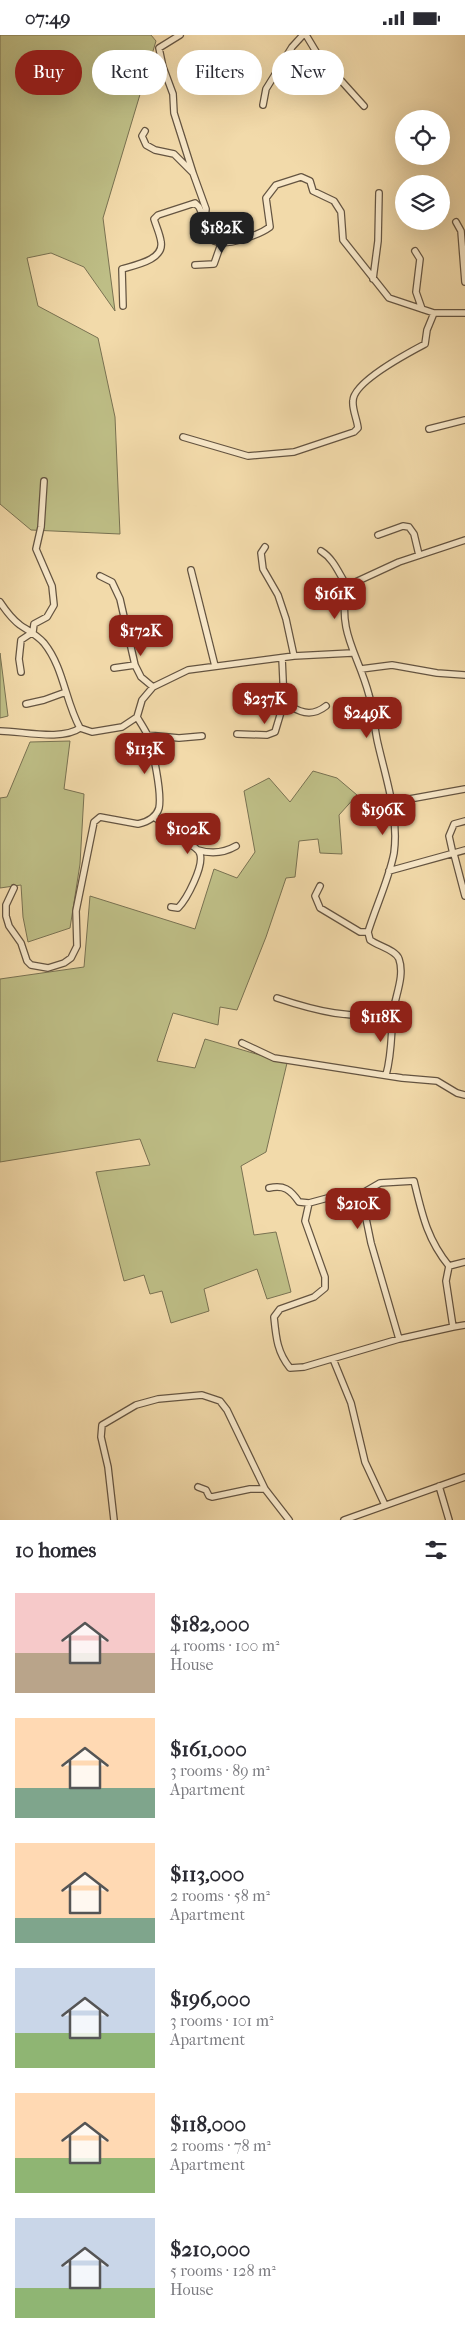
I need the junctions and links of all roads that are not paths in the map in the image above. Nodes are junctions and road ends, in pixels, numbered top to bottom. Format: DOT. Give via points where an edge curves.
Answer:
graph roads {
  1 [pos="180,35"];
  2 [pos="305,35"];
  3 [pos="263,105"];
  4 [pos="364,106"];
  5 [pos="145,131"];
  6 [pos="193,173"];
  7 [pos="379,193"];
  8 [pos="205,220"];
  9 [pos="456,222"];
  10 [pos="221,244"];
  11 [pos="415,251"];
  12 [pos="195,265"];
  13 [pos="373,279"];
  14 [pos="465,282"];
  15 [pos="123,306"];
  16 [pos="422,309"];
  17 [pos="434,313"];
  18 [pos="465,313"];
  19 [pos="465,419"];
  20 [pos="430,429"];
  21 [pos="183,437"];
  22 [pos="44,481"];
  23 [pos="378,535"];
  24 [pos="465,540"];
  25 [pos="265,547"];
  26 [pos="321,551"];
  27 [pos="419,555"];
  28 [pos="190,570"];
  29 [pos="100,576"];
  30 [pos="347,586"];
  31 [pos="0,602"];
  32 [pos="33,632"];
  33 [pos="352,653"];
  34 [pos="294,656"];
  35 [pos="282,658"];
  36 [pos="135,665"];
  37 [pos="215,666"];
  38 [pos="114,668"];
  39 [pos="361,669"];
  40 [pos="21,672"];
  41 [pos="465,675"];
  42 [pos="153,687"];
  43 [pos="66,692"];
  44 [pos="284,702"];
  45 [pos="26,704"];
  46 [pos="326,706"];
  47 [pos="137,717"];
  48 [pos="80,728"];
  49 [pos="0,731"];
  50 [pos="237,734"];
  51 [pos="147,735"];
  52 [pos="202,736"];
  53 [pos="465,789"];
  54 [pos="393,802"];
  55 [pos="154,817"];
  56 [pos="465,821"];
  57 [pos="236,846"];
  58 [pos="198,850"];
  59 [pos="465,850"];
  60 [pos="454,854"];
  61 [pos="390,871"];
  62 [pos="320,886"];
  63 [pos="14,888"];
  64 [pos="465,896"];
  65 [pos="171,907"];
  66 [pos="368,932"];
  67 [pos="277,998"];
  68 [pos="393,1013"];
  69 [pos="242,1043"];
  70 [pos="386,1075"];
  71 [pos="465,1095"];
  72 [pos="269,1188"];
  73 [pos="361,1194"];
  74 [pos="309,1203"];
  75 [pos="465,1262"];
  76 [pos="449,1266"];
  77 [pos="465,1325"];
  78 [pos="453,1327"];
  79 [pos="399,1339"];
  80 [pos="333,1359"];
  81 [pos="465,1477"];
  82 [pos="439,1486"];
  83 [pos="198,1487"];
  84 [pos="265,1489"];
  85 [pos="385,1505"];
  86 [pos="114,1520"];
  87 [pos="289,1520"];
  88 [pos="344,1520"];
  89 [pos="449,1520"];
  1 -- 6 [label="street" via="159,48 173,94 174,113"];
  2 -- 3 [label="street" via="292,47 266,89"];
  2 -- 4 [label="street" via="318,55"];
  5 -- 6 [label="street" via="142,136 146,145 174,154"];
  6 -- 8 [label="street" via="206,209"];
  7 -- 13 [label="street"];
  8 -- 10 [label="street" via="214,241"];
  8 -- 15 [label="street" via="195,203 154,219 162,243 153,258 122,269"];
  9 -- 14 [label="street" via="461,231"];
  10 -- 12 [label="street" via="214,264"];
  10 -- 13 [label="street" via="260,234 270,227 266,198 276,185 301,177 310,181 313,191 334,201 341,212 343,240"];
  11 -- 16 [label="street" via="420,259 416,292"];
  13 -- 16 [label="street" via="390,298"];
  16 -- 17 [label="street"];
  17 -- 18 [label="street"];
  17 -- 21 [label="street" via="425,344 392,363 355,391 352,402 358,427 354,432 294,451 248,456"];
  19 -- 20 [label="street"];
  22 -- 32 [label="street" via="36,549 52,586 54,605 47,617 34,624"];
  23 -- 27 [label="street" via="409,527"];
  24 -- 27 [label="street"];
  25 -- 34 [label="street" via="261,553 263,569 278,595"];
  26 -- 30 [label="street" via="328,555"];
  27 -- 30 [label="street"];
  28 -- 37 [label="street"];
  29 -- 36 [label="street" via="112,582 120,599"];
  30 -- 33 [label="street" via="345,625"];
  31 -- 32 [label="street" via="14,620"];
  32 -- 40 [label="street" via="21,640"];
  32 -- 43 [label="street" via="45,644 60,672"];
  33 -- 34 [label="street"];
  33 -- 39 [label="street"];
  34 -- 35 [label="street"];
  35 -- 37 [label="street"];
  35 -- 44 [label="street"];
  36 -- 38 [label="street"];
  36 -- 42 [label="street" via="140,677"];
  37 -- 42 [label="street" via="188,670"];
  39 -- 41 [label="street" via="392,665"];
  39 -- 54 [label="street"];
  42 -- 47 [label="street" via="142,700"];
  43 -- 45 [label="street"];
  43 -- 48 [label="street"];
  44 -- 46 [label="street" via="298,712 320,711"];
  44 -- 50 [label="street" via="275,732 266,735"];
  47 -- 48 [label="street" via="108,731 92,732"];
  47 -- 51 [label="street"];
  48 -- 49 [label="street" via="57,733"];
  51 -- 52 [label="street"];
  51 -- 55 [label="street" via="158,792 159,808"];
  53 -- 54 [label="street"];
  54 -- 61 [label="street" via="394,851"];
  55 -- 58 [label="street"];
  55 -- 63 [label="street" via="138,823 100,817 94,822 76,911 77,946 71,958 64,963 48,968 31,965 27,961 6,917 6,905"];
  56 -- 60 [label="street" via="454,824 450,832"];
  57 -- 58 [label="street" via="212,853"];
  58 -- 65 [label="street" via="201,856 190,891 181,905"];
  59 -- 60 [label="street"];
  60 -- 61 [label="street"];
  60 -- 64 [label="street"];
  61 -- 66 [label="street"];
  62 -- 66 [label="street" via="315,896 320,908 360,932"];
  66 -- 68 [label="street" via="370,939 399,959 400,973"];
  67 -- 68 [label="street" via="338,1015"];
  68 -- 70 [label="street" via="391,1056"];
  69 -- 70 [label="street" via="274,1057"];
  70 -- 71 [label="street" via="437,1081"];
  72 -- 74 [label="street" via="281,1186 292,1191 299,1201"];
  73 -- 74 [label="street" via="346,1193"];
  73 -- 76 [label="street" via="380,1183 414,1181 424,1224 436,1250"];
  73 -- 79 [label="street" via="371,1243"];
  74 -- 80 [label="street" via="305,1221 326,1277 325,1288 314,1297 280,1309 274,1317 276,1337 280,1356 290,1368"];
  75 -- 76 [label="street"];
  76 -- 78 [label="street" via="446,1281"];
  77 -- 78 [label="street"];
  78 -- 79 [label="street"];
  79 -- 80 [label="street"];
  80 -- 85 [label="street" via="351,1403 365,1462"];
  81 -- 82 [label="street"];
  82 -- 85 [label="street"];
  82 -- 89 [label="street"];
  83 -- 84 [label="street" via="212,1497"];
  84 -- 86 [label="street" via="220,1401 202,1395 158,1399 136,1405 102,1425"];
  84 -- 87 [label="street"];
  85 -- 88 [label="street"];
}
